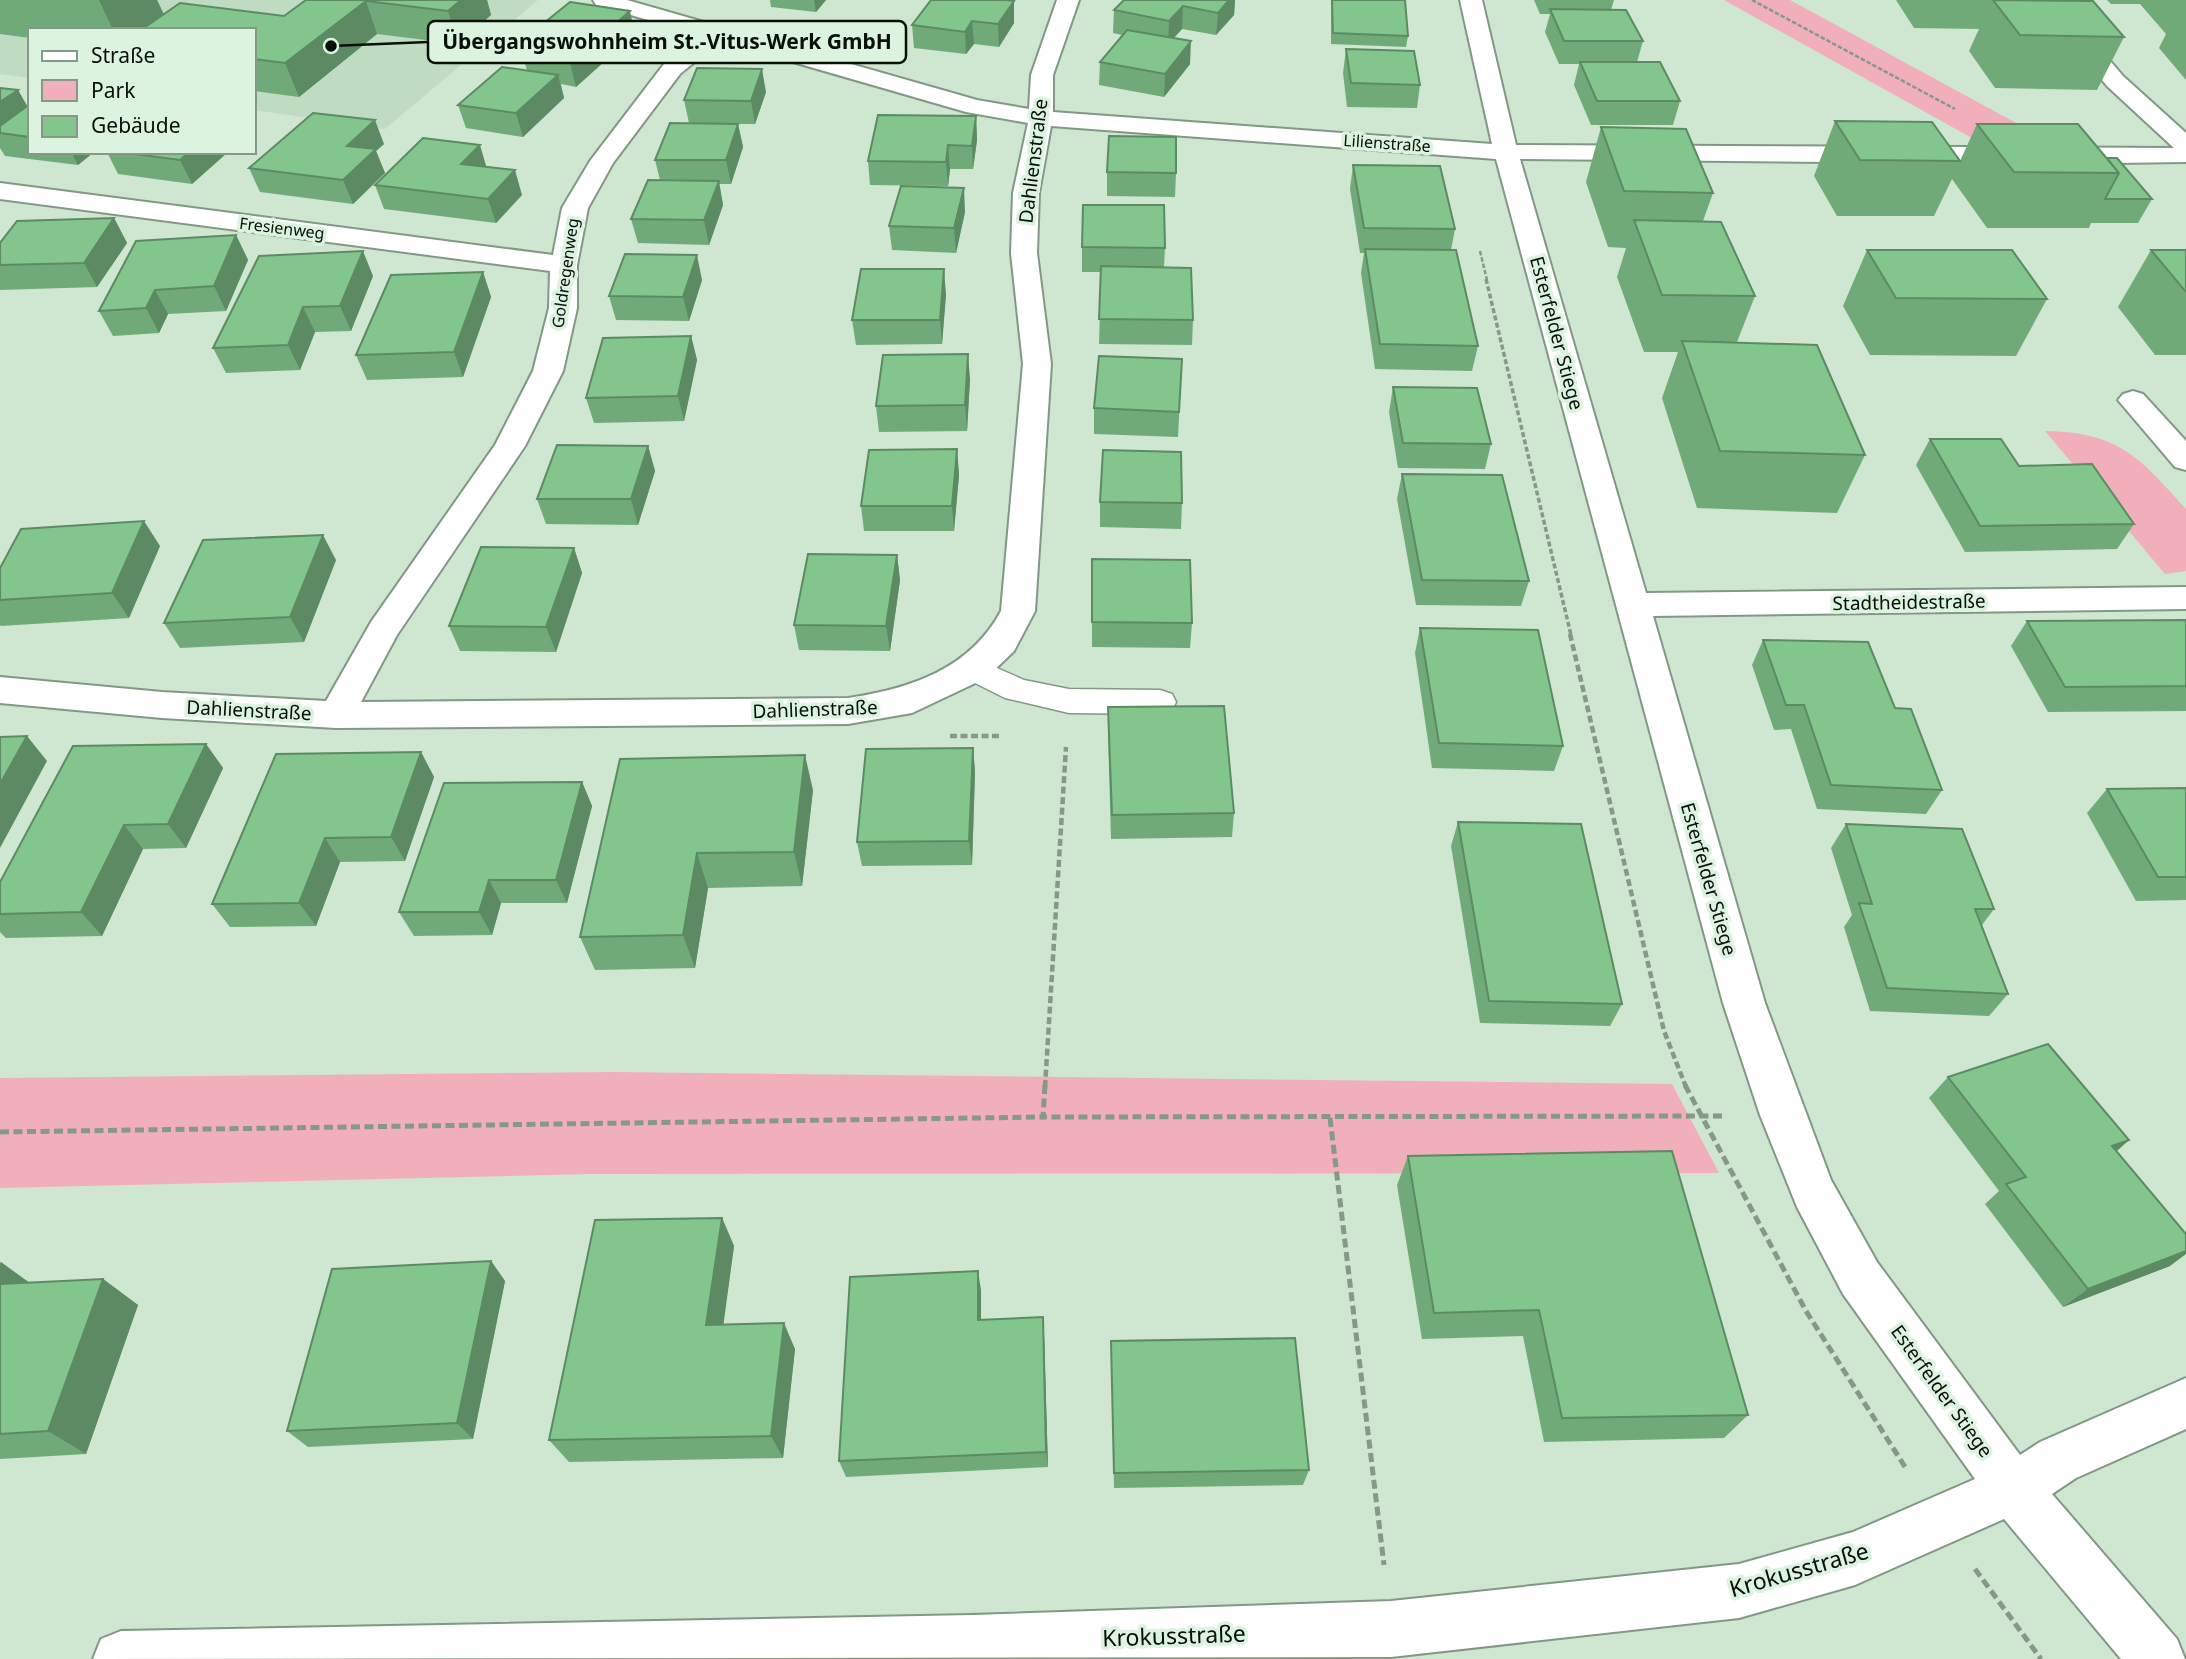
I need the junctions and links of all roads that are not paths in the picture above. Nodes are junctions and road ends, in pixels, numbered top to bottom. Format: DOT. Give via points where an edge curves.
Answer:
graph roads {
  1 [pos="604,0"];
  2 [pos="1068,0"];
  3 [pos="1471,0"];
  4 [pos="2047,0"];
  5 [pos="717,32"];
  6 [pos="1041,118"];
  7 [pos="2186,146"];
  8 [pos="1506,152"];
  9 [pos="2186,155"];
  10 [pos="0,191"];
  11 [pos="564,265"];
  12 [pos="2133,400"];
  13 [pos="2186,460"];
  14 [pos="2186,598"];
  15 [pos="1632,605"];
  16 [pos="974,669"];
  17 [pos="0,690"];
  18 [pos="1160,702"];
  19 [pos="336,715"];
  20 [pos="2186,1403"];
  21 [pos="2012,1489"];
  22 [pos="972,1651"];
  23 [pos="121,1659"];
  24 [pos="2157,1659"];
  1 -- 5 [label="street, Lilienstraße"];
  2 -- 6 [label="street, Dahlienstraße" via="1042,75"];
  3 -- 8 [label="street, Esterfelder Stiege"];
  4 -- 7 [label="street" via="2115,81"];
  5 -- 6 [label="street, Lilienstraße" via="974,107"];
  5 -- 11 [label="street, Goldregenweg" via="672,69 602,161 575,208"];
  6 -- 8 [label="street, Lilienstraße"];
  6 -- 16 [label="street, Dahlienstraße" via="1026,192 1024,253 1037,364 1018,611 1002,642"];
  8 -- 9 [label="street, Lilienstraße"];
  8 -- 15 [label="street, Esterfelder Stiege"];
  10 -- 11 [label="street, Fresienweg"];
  11 -- 19 [label="street, Goldregenweg" via="563,308 548,371 515,436 383,629"];
  12 -- 13 [label="street"];
  14 -- 15 [label="street, Stadtheidestraße"];
  15 -- 21 [label="street, Esterfelder Stiege" via="1744,1003 1813,1192 1860,1278"];
  16 -- 18 [label="lane" via="1016,690 1069,701"];
  16 -- 19 [label="street, Dahlienstraße" via="899,704 848,711"];
  17 -- 19 [label="street, Dahlienstraße"];
  20 -- 21 [label="street, Krokusstraße" via="2058,1460"];
  21 -- 22 [label="street, Krokusstraße" via="1854,1558 1739,1591 1391,1629"];
  21 -- 24 [label="street, Esterfelder Stiege"];
  22 -- 23 [label="street, Krokusstraße"];
}
